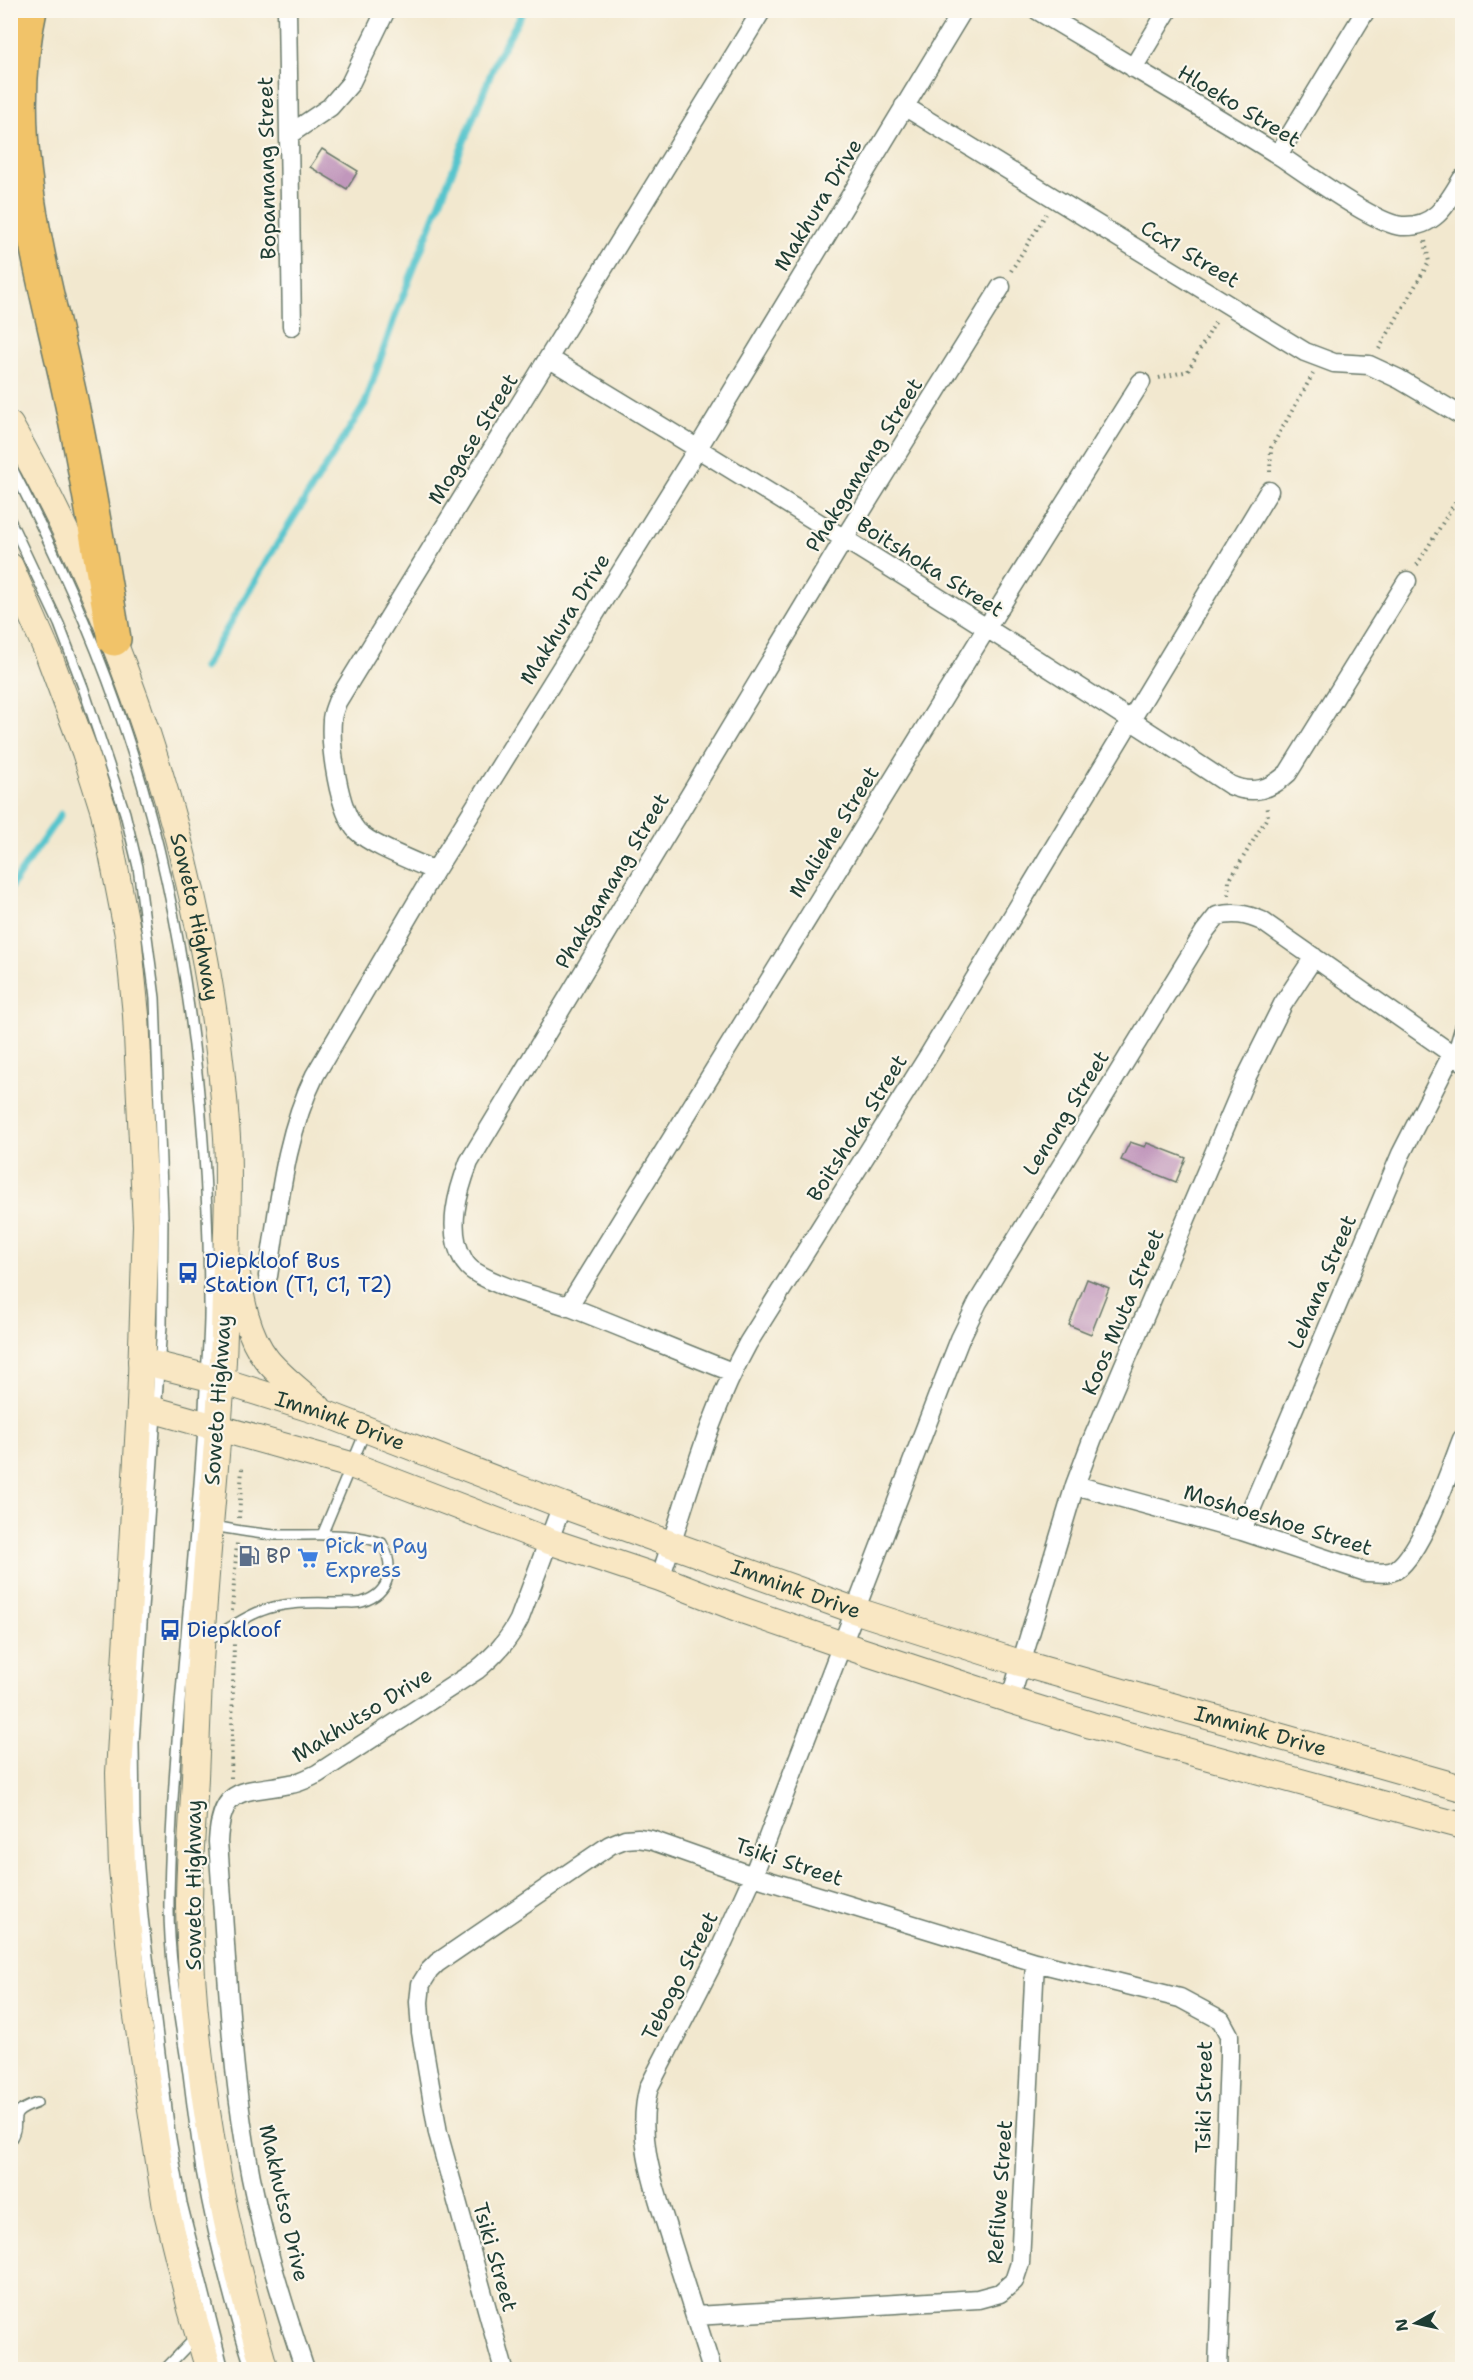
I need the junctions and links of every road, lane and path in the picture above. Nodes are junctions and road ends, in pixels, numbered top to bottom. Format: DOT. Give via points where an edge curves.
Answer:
graph roads {
  1 [pos="30,10"];
  2 [pos="287,10"];
  3 [pos="386,10"];
  4 [pos="762,10"];
  5 [pos="963,10"];
  6 [pos="1037,10"];
  7 [pos="1167,10"];
  8 [pos="1366,10"];
  9 [pos="1132,68"];
  10 [pos="904,106"];
  11 [pos="290,134"];
  12 [pos="1278,155"];
  13 [pos="1462,179"];
  14 [pos="1055,198"];
  15 [pos="1422,224"];
  16 [pos="1001,287"];
  17 [pos="1226,302"];
  18 [pos="292,326"];
  19 [pos="550,358"];
  20 [pos="1322,359"];
  21 [pos="1369,365"];
  22 [pos="1141,382"];
  23 [pos="1462,416"];
  24 [pos="10,425"];
  25 [pos="698,448"];
  26 [pos="10,464"];
  27 [pos="1269,491"];
  28 [pos="1462,491"];
  29 [pos="10,520"];
  30 [pos="844,539"];
  31 [pos="10,566"];
  32 [pos="1407,581"];
  33 [pos="986,629"];
  34 [pos="114,639"];
  35 [pos="1132,720"];
  36 [pos="1264,790"];
  37 [pos="435,871"];
  38 [pos="1227,914"];
  39 [pos="1314,957"];
  40 [pos="1462,1020"];
  41 [pos="1457,1058"];
  42 [pos="228,1202"];
  43 [pos="268,1276"];
  44 [pos="568,1307"];
  45 [pos="150,1363"];
  46 [pos="732,1372"];
  47 [pos="214,1378"];
  48 [pos="148,1409"];
  49 [pos="324,1413"];
  50 [pos="210,1426"];
  51 [pos="367,1429"];
  52 [pos="1462,1439"];
  53 [pos="351,1465"];
  54 [pos="242,1468"];
  55 [pos="1075,1485"];
  56 [pos="562,1505"];
  57 [pos="210,1525"];
  58 [pos="238,1530"];
  59 [pos="1242,1531"];
  60 [pos="322,1535"];
  61 [pos="549,1541"];
  62 [pos="671,1545"];
  63 [pos="660,1578"];
  64 [pos="854,1610"];
  65 [pos="234,1626"];
  66 [pos="201,1645"];
  67 [pos="843,1645"];
  68 [pos="1020,1664"];
  69 [pos="1010,1700"];
  70 [pos="1462,1788"];
  71 [pos="231,1800"];
  72 [pos="1462,1826"];
  73 [pos="753,1876"];
  74 [pos="1035,1962"];
  75 [pos="37,2103"];
  76 [pos="10,2141"];
  77 [pos="694,2316"];
  78 [pos="199,2335"];
  79 [pos="164,2370"];
  80 [pos="209,2370"];
  81 [pos="224,2370"];
  82 [pos="250,2370"];
  83 [pos="265,2370"];
  84 [pos="305,2370"];
  85 [pos="504,2370"];
  86 [pos="712,2370"];
  87 [pos="1218,2370"];
  1 -- 34 [label="highway" via="18,81 23,186 73,410"];
  2 -- 11 [label="street, Bopannang Street"];
  3 -- 11 [label="street" via="350,84 330,108"];
  4 -- 19 [label="street, Mogase Street"];
  5 -- 10 [label="street, Makhura Drive"];
  6 -- 9 [label="street, Hloeko Street"];
  7 -- 9 [label="street"];
  8 -- 12 [label="street"];
  9 -- 12 [label="street, Hloeko Street"];
  10 -- 14 [label="street, Ccx1 Street"];
  10 -- 25 [label="street, Makhura Drive"];
  11 -- 18 [label="street, Bopannang Street"];
  12 -- 15 [label="street, Hloeko Street" via="1380,220 1404,226"];
  13 -- 15 [label="street" via="1437,217"];
  14 -- 16 [label="path"];
  14 -- 17 [label="street, Ccx1 Street"];
  15 -- 21 [label="path" via="1429,262"];
  16 -- 30 [label="street, Phakgamang Street"];
  17 -- 20 [label="street, Ccx1 Street"];
  17 -- 22 [label="path" via="1188,371"];
  19 -- 25 [label="street, Boitshoka Street"];
  19 -- 37 [label="street, Mogase Street" via="360,663 332,717 339,788 356,830"];
  20 -- 21 [label="street, Ccx1 Street"];
  20 -- 27 [label="path" via="1270,448"];
  21 -- 23 [label="street, Ccx1 Street"];
  22 -- 33 [label="street, Maliehe Street"];
  24 -- 34 [label="main road, Soweto Highway" via="46,487"];
  25 -- 30 [label="street, Boitshoka Street"];
  25 -- 37 [label="street, Makhura Drive"];
  26 -- 47 [label="lane, Soweto Highway" via="54,549 128,736 175,924 200,1082"];
  27 -- 35 [label="street, Boitshoka Street"];
  28 -- 32 [label="path"];
  29 -- 45 [label="lane" via="59,624 83,687 125,813 138,867 154,987 163,1217"];
  30 -- 33 [label="street, Boitshoka Street"];
  30 -- 44 [label="street, Phakgamang Street" via="469,1162 457,1204 454,1235 464,1261 473,1271 498,1284"];
  31 -- 45 [label="main road" via="86,752 106,823 126,923 136,1015"];
  32 -- 36 [label="street" via="1288,773"];
  33 -- 35 [label="street, Boitshoka Street"];
  33 -- 44 [label="street, Maliehe Street"];
  34 -- 42 [label="main road, Soweto Highway" via="172,812 199,936 218,1050 227,1139"];
  35 -- 36 [label="street, Boitshoka Street" via="1230,785 1243,790"];
  35 -- 46 [label="street, Boitshoka Street"];
  36 -- 38 [label="path" via="1268,816 1229,881"];
  37 -- 43 [label="street, Makhura Drive" via="303,1100 288,1155"];
  38 -- 39 [label="street" via="1262,921"];
  38 -- 64 [label="street, Lenong Street" via="1217,916 1204,931 978,1302"];
  39 -- 41 [label="street"];
  39 -- 55 [label="street, Koos Muta Street" via="1283,1004 1246,1078"];
  40 -- 41 [label="lane"];
  41 -- 59 [label="street, Lehana Street" via="1401,1154"];
  42 -- 47 [label="main road, Soweto Highway"];
  42 -- 49 [label="main road" via="241,1298 255,1340 266,1359"];
  44 -- 46 [label="street, Phakgamang Street"];
  45 -- 47 [label="main road, Immink Drive"];
  45 -- 48 [label="main road"];
  46 -- 62 [label="street, Boitshoka Street"];
  47 -- 49 [label="main road, Immink Drive"];
  47 -- 50 [label="main road, Soweto Highway"];
  48 -- 50 [label="main road, Immink Drive"];
  48 -- 78 [label="main road" via="120,1773 122,1868 135,2003 156,2148 166,2208"];
  48 -- 81 [label="lane" via="134,1743 135,1820 170,2133 185,2215"];
  49 -- 51 [label="main road, Immink Drive"];
  50 -- 53 [label="main road, Immink Drive"];
  50 -- 57 [label="main road, Soweto Highway"];
  50 -- 82 [label="lane, Soweto Highway" via="174,1788 169,1904 175,1990 201,2167 215,2239"];
  51 -- 53 [label="lane"];
  51 -- 56 [label="main road, Immink Drive"];
  52 -- 59 [label="street, Moshoeshoe Street" via="1417,1545 1396,1570 1365,1572"];
  53 -- 60 [label="lane"];
  53 -- 61 [label="main road, Immink Drive"];
  54 -- 58 [label="path"];
  55 -- 59 [label="street, Moshoeshoe Street"];
  55 -- 68 [label="street, Koos Muta Street"];
  56 -- 61 [label="street, Makhutso Drive"];
  56 -- 62 [label="main road, Immink Drive"];
  57 -- 58 [label="lane"];
  57 -- 66 [label="main road, Soweto Highway"];
  58 -- 60 [label="lane"];
  58 -- 65 [label="path" via="232,1600"];
  60 -- 65 [label="lane" via="382,1543 389,1556 388,1581 361,1602 287,1604 261,1611"];
  61 -- 63 [label="main road, Immink Drive"];
  61 -- 71 [label="street, Makhutso Drive" via="511,1636 498,1653 317,1774 293,1784 250,1789"];
  62 -- 63 [label="street, Boitshoka Street"];
  62 -- 64 [label="main road, Immink Drive"];
  63 -- 67 [label="main road, Immink Drive"];
  64 -- 67 [label="street, Tebogo Street"];
  64 -- 68 [label="main road, Immink Drive"];
  65 -- 66 [label="lane"];
  65 -- 71 [label="path"];
  66 -- 83 [label="main road, Soweto Highway" via="189,1902 192,1973 218,2176 242,2289"];
  67 -- 69 [label="main road, Immink Drive"];
  67 -- 73 [label="street, Tebogo Street"];
  68 -- 69 [label="street, Koos Muta Street"];
  68 -- 70 [label="main road, Immink Drive"];
  69 -- 72 [label="main road, Immink Drive"];
  71 -- 84 [label="street, Makhutso Drive" via="220,1818 218,1842 246,2150 263,2227"];
  73 -- 74 [label="street, Tsiki Street"];
  73 -- 77 [label="street, Tebogo Street" via="649,2087 644,2105 653,2180"];
  73 -- 85 [label="street, Tsiki Street" via="651,1840 625,1839 610,1845 437,1963 421,1984 419,2013 438,2133"];
  74 -- 77 [label="street, Refilwe Street" via="1023,2228 1014,2281 1000,2293 978,2299"];
  74 -- 87 [label="street, Tsiki Street" via="1180,1998 1221,2020 1229,2034"];
  75 -- 76 [label="lane" via="16,2113"];
  77 -- 86 [label="street, Tebogo Street"];
  78 -- 79 [label="lane"];
  78 -- 80 [label="main road"];
}
